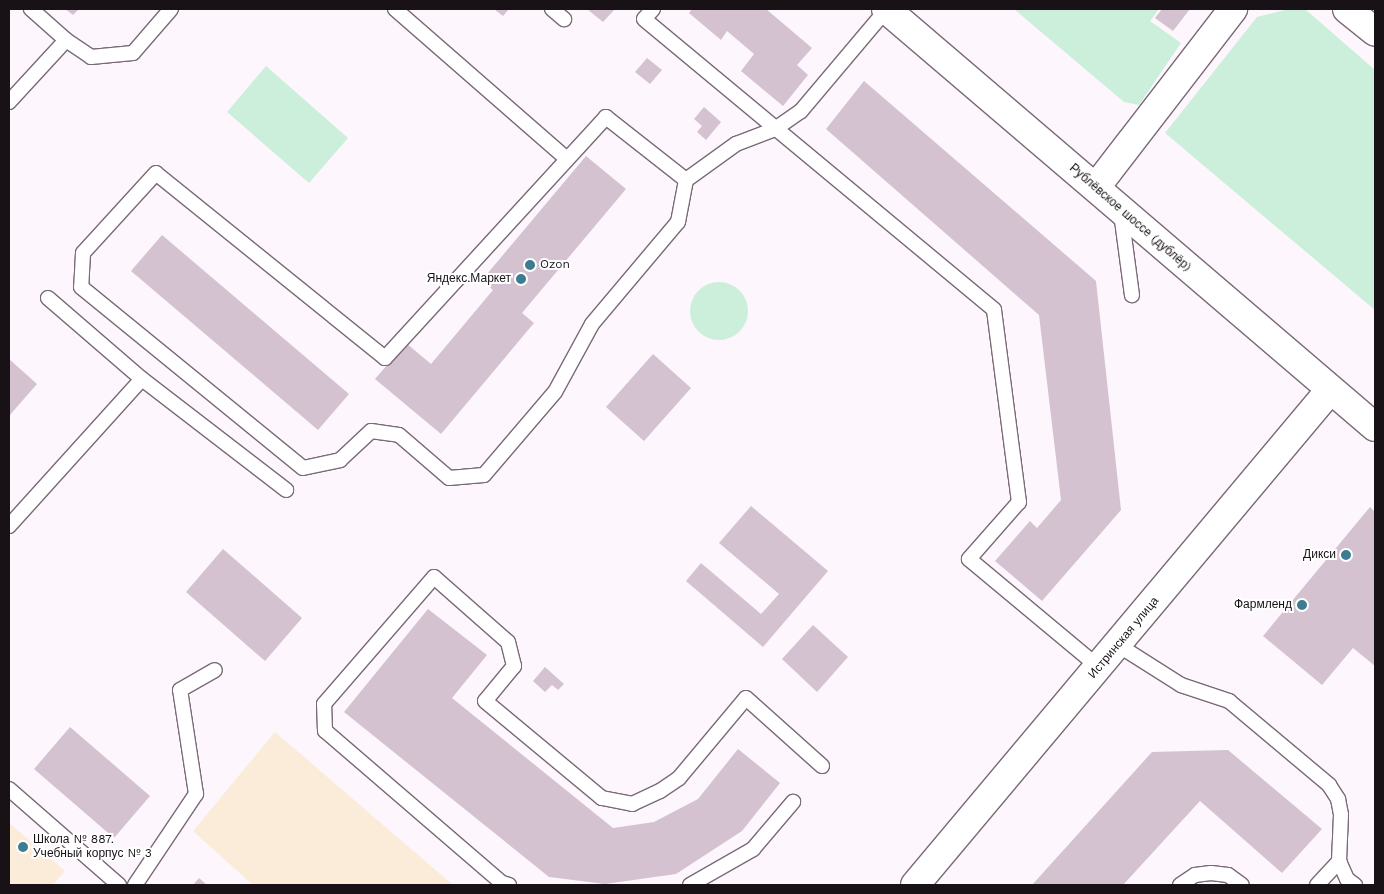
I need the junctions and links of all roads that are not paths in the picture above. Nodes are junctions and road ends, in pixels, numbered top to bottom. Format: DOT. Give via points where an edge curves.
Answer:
graph roads {
  1 [pos="31,9"];
  2 [pos="171,9"];
  3 [pos="395,9"];
  4 [pos="552,9"];
  5 [pos="652,9"];
  6 [pos="886,9"];
  7 [pos="1233,9"];
  8 [pos="1347,9"];
  9 [pos="564,19"];
  10 [pos="1375,32"];
  11 [pos="66,40"];
  12 [pos="9,102"];
  13 [pos="775,129"];
  14 [pos="566,158"];
  15 [pos="686,180"];
  16 [pos="1096,187"];
  17 [pos="1121,210"];
  18 [pos="1132,295"];
  19 [pos="48,298"];
  20 [pos="142,379"];
  21 [pos="1330,390"];
  22 [pos="1375,427"];
  23 [pos="286,490"];
  24 [pos="9,526"];
  25 [pos="1118,645"];
  26 [pos="1100,668"];
  27 [pos="215,670"];
  28 [pos="822,766"];
  29 [pos="9,789"];
  30 [pos="793,802"];
  31 [pos="1339,861"];
  32 [pos="1348,883"];
  33 [pos="119,885"];
  34 [pos="135,885"];
  35 [pos="509,885"];
  36 [pos="690,885"];
  37 [pos="916,885"];
  38 [pos="1180,885"];
  39 [pos="1242,885"];
  40 [pos="1317,885"];
  1 -- 11 [label="lane"];
  2 -- 11 [label="lane" via="133,52 91,57"];
  3 -- 14 [label="lane"];
  4 -- 9 [label="lane"];
  5 -- 13 [label="lane" via="644,18"];
  6 -- 13 [label="lane" via="801,111"];
  6 -- 16 [label="street, Рублёвское шоссе (дублёр)"];
  7 -- 16 [label="street"];
  8 -- 10 [label="street"];
  11 -- 12 [label="lane"];
  13 -- 15 [label="lane" via="736,144"];
  13 -- 26 [label="lane" via="994,310 1019,502 969,559"];
  14 -- 15 [label="lane" via="606,117"];
  14 -- 15 [label="lane" via="386,358 156,173 83,253 81,287 303,468 340,460 371,431 399,435 449,478 484,475 555,392 592,324 678,222"];
  16 -- 17 [label="street, Рублёвское шоссе (дублёр)"];
  17 -- 18 [label="lane"];
  17 -- 21 [label="street, Рублёвское шоссе (дублёр)"];
  19 -- 20 [label="lane"];
  20 -- 23 [label="lane"];
  20 -- 24 [label="lane"];
  21 -- 22 [label="street, Рублёвское шоссе (дублёр)"];
  21 -- 25 [label="street, Истринская улица"];
  25 -- 26 [label="street, Истринская улица"];
  25 -- 31 [label="lane" via="1180,685 1229,701 1330,785 1338,799 1341,815"];
  26 -- 37 [label="street, Истринская улица"];
  27 -- 34 [label="lane" via="180,690 196,794"];
  28 -- 35 [label="lane" via="746,698 679,778 632,804 602,798 485,700 514,666 508,642 434,577 324,704 325,731 502,883"];
  29 -- 33 [label="lane"];
  30 -- 36 [label="lane" via="753,849"];
  31 -- 32 [label="lane"];
  31 -- 40 [label="lane"];
  38 -- 39 [label="lane" via="1195,875 1211,873 1228,875"];
}
